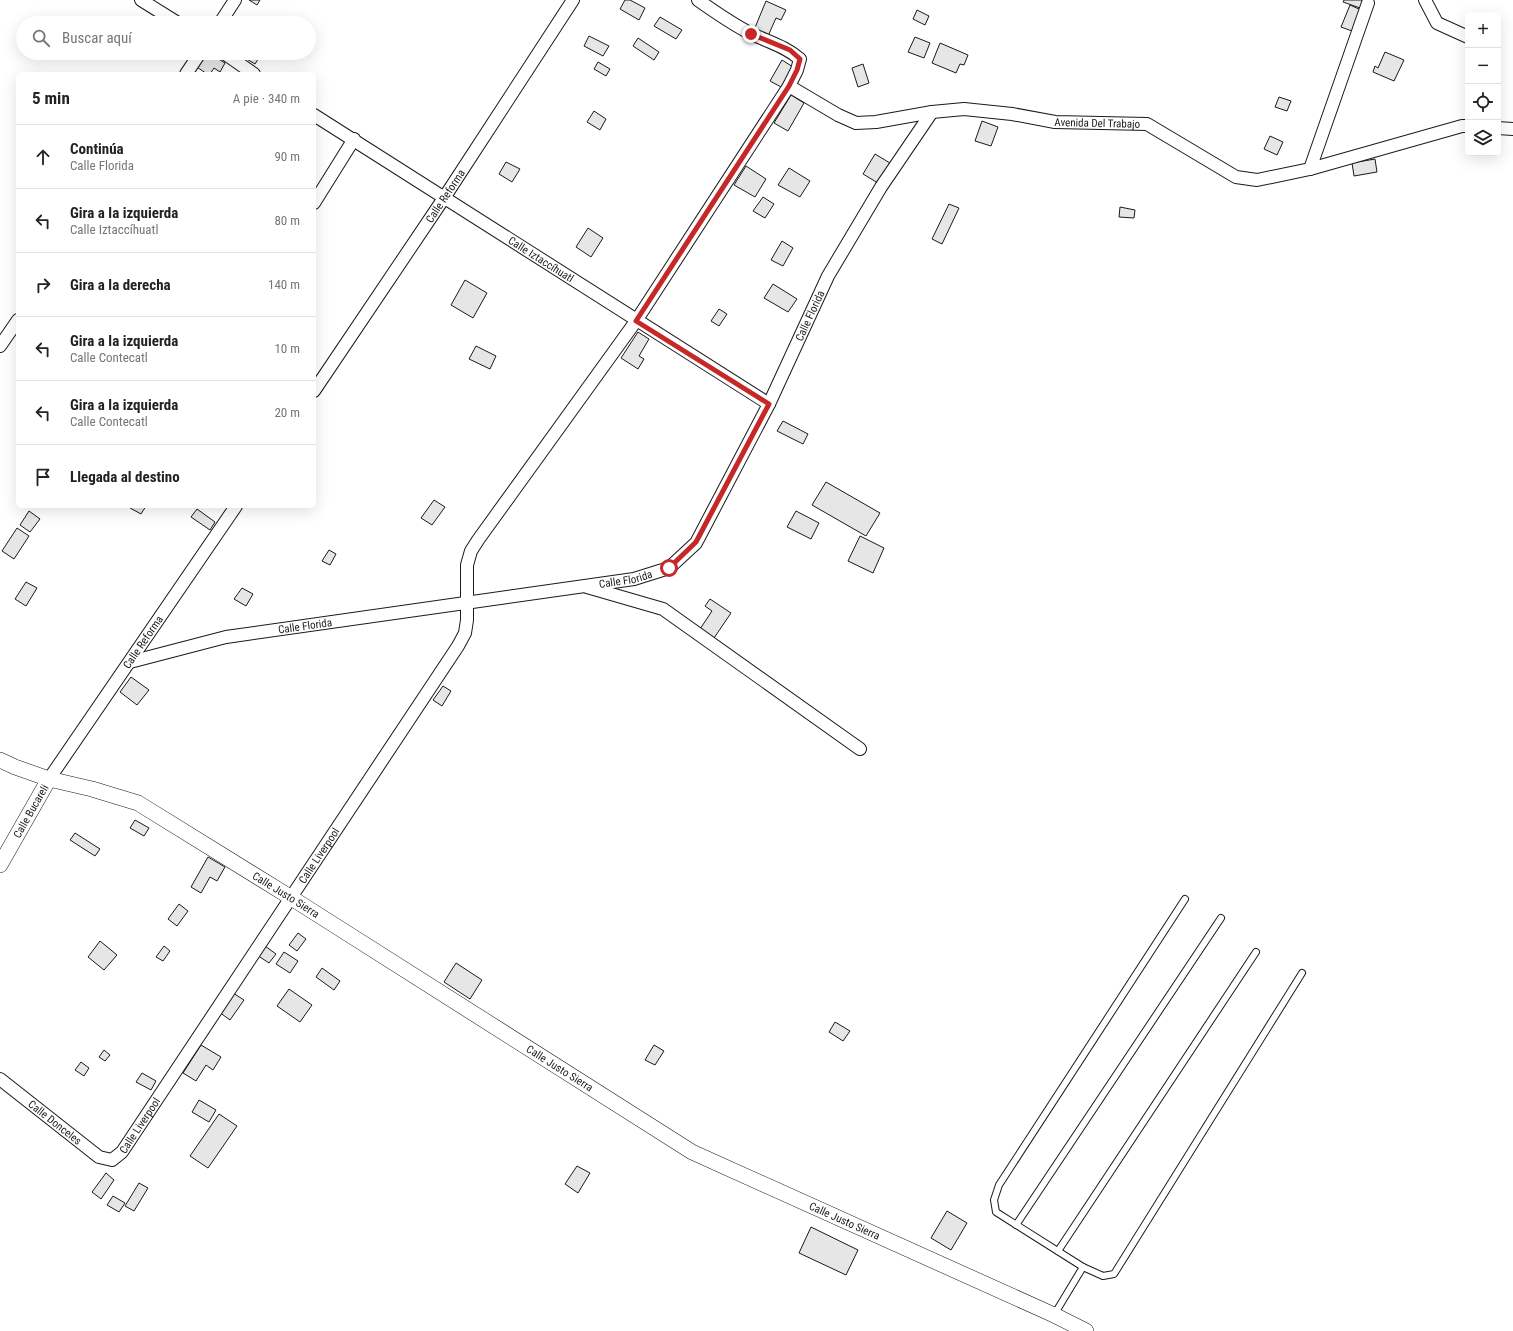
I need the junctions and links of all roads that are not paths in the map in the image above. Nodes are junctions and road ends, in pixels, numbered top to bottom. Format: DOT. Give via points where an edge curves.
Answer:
graph roads {
  1 [pos="141,0"];
  2 [pos="235,0"];
  3 [pos="573,0"];
  4 [pos="698,0"];
  5 [pos="1425,0"];
  6 [pos="1368,3"];
  7 [pos="167,16"];
  8 [pos="225,16"];
  9 [pos="1465,36"];
  10 [pos="195,60"];
  11 [pos="234,60"];
  12 [pos="187,72"];
  13 [pos="251,72"];
  14 [pos="789,86"];
  15 [pos="932,112"];
  16 [pos="316,118"];
  17 [pos="1465,126"];
  18 [pos="1501,128"];
  19 [pos="1513,129"];
  20 [pos="354,139"];
  21 [pos="1310,169"];
  22 [pos="444,198"];
  23 [pos="316,200"];
  24 [pos="636,321"];
  25 [pos="16,323"];
  26 [pos="0,346"];
  27 [pos="316,388"];
  28 [pos="769,404"];
  29 [pos="235,508"];
  30 [pos="584,586"];
  31 [pos="466,603"];
  32 [pos="130,662"];
  33 [pos="860,749"];
  34 [pos="0,760"];
  35 [pos="50,779"];
  36 [pos="0,865"];
  37 [pos="290,897"];
  38 [pos="1185,899"];
  39 [pos="1221,918"];
  40 [pos="1256,952"];
  41 [pos="1302,973"];
  42 [pos="0,1079"];
  43 [pos="112,1160"];
  44 [pos="1016,1225"];
  45 [pos="1058,1251"];
  46 [pos="1083,1267"];
  47 [pos="1054,1315"];
  48 [pos="1086,1331"];
  1 -- 7 [label="street"];
  2 -- 8 [label="street"];
  3 -- 22 [label="street, Calle Reforma"];
  4 -- 14 [label="street, Calle Liverpool" via="751,34 790,50 800,59"];
  5 -- 9 [label="street" via="1437,23"];
  6 -- 21 [label="street"];
  10 -- 12 [label="street"];
  11 -- 13 [label="street"];
  14 -- 15 [label="street, Avenida Del Trabajo" via="856,123"];
  14 -- 24 [label="street, Calle Liverpool"];
  15 -- 21 [label="street, Avenida Del Trabajo" via="964,109 1055,122 1147,124 1236,178 1257,180"];
  15 -- 28 [label="street, Calle Florida" via="880,187 828,276"];
  16 -- 20 [label="street, Calle Iztaccíhuatl"];
  17 -- 21 [label="street, Avenida Del Trabajo"];
  18 -- 19 [label="street"];
  20 -- 22 [label="street, Calle Iztaccíhuatl"];
  20 -- 23 [label="street"];
  22 -- 24 [label="street, Calle Iztaccíhuatl"];
  22 -- 27 [label="street, Calle Reforma"];
  24 -- 28 [label="street, Calle Iztaccíhuatl"];
  24 -- 31 [label="street, Calle Liverpool" via="471,551 467,565"];
  25 -- 26 [label="street"];
  28 -- 30 [label="street, Calle Florida" via="696,542 669,568 634,579"];
  29 -- 32 [label="street, Calle Reforma"];
  30 -- 31 [label="street, Calle Florida"];
  30 -- 33 [label="street" via="663,610"];
  31 -- 32 [label="street, Calle Florida" via="226,636"];
  31 -- 37 [label="street, Calle Liverpool" via="465,633 458,646"];
  32 -- 35 [label="street, Calle Reforma"];
  34 -- 35 [label="street, Calle Justo Sierra"];
  35 -- 36 [label="street, Calle Bucareli"];
  35 -- 37 [label="street, Calle Justo Sierra" via="138,803"];
  37 -- 43 [label="street, Calle Liverpool" via="122,1152"];
  37 -- 47 [label="street, Calle Justo Sierra" via="692,1152"];
  38 -- 44 [label="lane" via="999,1185 994,1200 996,1212"];
  39 -- 44 [label="lane"];
  40 -- 45 [label="lane"];
  41 -- 46 [label="lane" via="1114,1274 1103,1276"];
  42 -- 43 [label="street, Calle Donceles" via="99,1157"];
  44 -- 45 [label="lane"];
  45 -- 46 [label="lane"];
  46 -- 47 [label="lane"];
  47 -- 48 [label="street, Calle Justo Sierra"];
}
